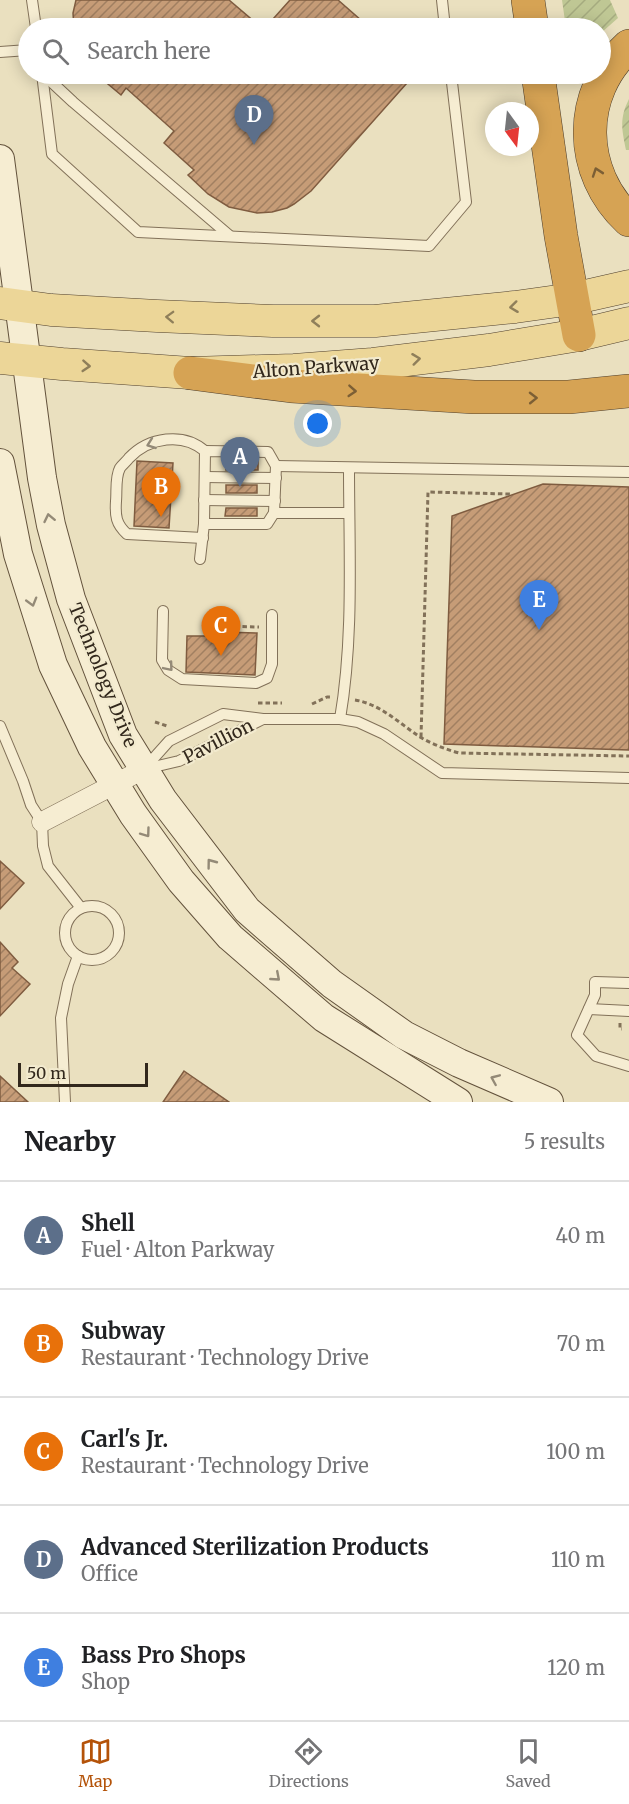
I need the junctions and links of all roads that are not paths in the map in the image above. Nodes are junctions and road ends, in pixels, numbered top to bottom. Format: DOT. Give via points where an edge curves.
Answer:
graph roads {
  1 [pos="42,0"];
  2 [pos="442,0"];
  3 [pos="528,0"];
  4 [pos="33,5"];
  5 [pos="444,18"];
  6 [pos="531,18"];
  7 [pos="629,46"];
  8 [pos="18,51"];
  9 [pos="0,52"];
  10 [pos="611,66"];
  11 [pos="44,84"];
  12 [pos="54,84"];
  13 [pos="452,84"];
  14 [pos="539,84"];
  15 [pos="600,84"];
  16 [pos="0,159"];
  17 [pos="629,220"];
  18 [pos="231,237"];
  19 [pos="629,286"];
  20 [pos="572,299"];
  21 [pos="10,304"];
  22 [pos="629,324"];
  23 [pos="579,335"];
  24 [pos="14,359"];
  25 [pos="190,373"];
  26 [pos="629,391"];
  27 [pos="205,451"];
  28 [pos="0,463"];
  29 [pos="276,466"];
  30 [pos="349,468"];
  31 [pos="629,472"];
  32 [pos="205,477"];
  33 [pos="276,478"];
  34 [pos="204,500"];
  35 [pos="274,501"];
  36 [pos="274,513"];
  37 [pos="349,513"];
  38 [pos="204,524"];
  39 [pos="203,538"];
  40 [pos="200,559"];
  41 [pos="163,612"];
  42 [pos="272,615"];
  43 [pos="263,719"];
  44 [pos="340,719"];
  45 [pos="0,726"];
  46 [pos="144,769"];
  47 [pos="629,778"];
  48 [pos="114,784"];
  49 [pos="42,822"];
  50 [pos="81,908"];
  51 [pos="78,956"];
  52 [pos="629,983"];
  53 [pos="589,1009"];
  54 [pos="629,1011"];
  55 [pos="629,1066"];
  56 [pos="65,1102"];
  57 [pos="458,1102"];
  58 [pos="549,1102"];
  1 -- 4 [label="lane"];
  2 -- 5 [label="lane"];
  3 -- 6 [label="highway"];
  10 -- 7 [label="highway, one-way"];
  8 -- 9 [label="lane"];
  11 -- 18 [label="lane" via="52,154 138,232"];
  12 -- 18 [label="lane"];
  13 -- 18 [label="lane" via="466,202 429,246"];
  14 -- 20 [label="highway"];
  17 -- 15 [label="highway, one-way" via="610,200 598,176 590,143 590,120"];
  16 -- 21 [label="street, Technology Drive"];
  19 -- 20 [label="main road"];
  20 -- 21 [label="main road, one-way" via="375,321 156,316"];
  20 -- 23 [label="highway"];
  21 -- 24 [label="street, Technology Drive"];
  22 -- 23 [label="main road, Alton Parkway"];
  25 -- 23 [label="main road, Alton Parkway, one-way" via="373,364"];
  24 -- 25 [label="main road, Alton Parkway, one-way"];
  46 -- 24 [label="street, Technology Drive, one-way" via="123,735 63,574"];
  25 -- 26 [label="highway, one-way" via="291,386 474,397 569,397"];
  27 -- 29 [label="lane" via="268,452"];
  27 -- 32 [label="lane"];
  27 -- 39 [label="lane, one-way" via="189,440 147,443 120,468 115,516 118,526 127,534"];
  28 -- 48 [label="street, Technology Drive, one-way" via="18,554 53,665"];
  29 -- 30 [label="lane"];
  29 -- 33 [label="lane"];
  30 -- 31 [label="lane"];
  30 -- 37 [label="lane"];
  32 -- 33 [label="lane"];
  32 -- 34 [label="lane"];
  33 -- 35 [label="lane"];
  34 -- 35 [label="lane"];
  34 -- 38 [label="lane"];
  35 -- 36 [label="lane"];
  36 -- 37 [label="lane"];
  36 -- 38 [label="lane" via="267,524"];
  37 -- 44 [label="lane" via="347,667"];
  38 -- 39 [label="lane"];
  39 -- 40 [label="lane"];
  41 -- 42 [label="lane, one-way" via="162,660 168,670 182,679 260,682 267,678 272,664"];
  43 -- 44 [label="lane"];
  43 -- 46 [label="lane, Pavillion" via="179,762"];
  43 -- 46 [label="lane, Pavillion" via="223,714 169,741"];
  44 -- 47 [label="lane" via="384,734 442,773"];
  45 -- 49 [label="lane" via="31,805"];
  46 -- 48 [label="street, Pavillion"];
  58 -- 46 [label="street, Technology Drive, one-way" via="404,1035 332,984 247,910"];
  48 -- 49 [label="street, Pavillion"];
  48 -- 57 [label="street, Technology Drive, one-way" via="181,881 230,937 324,1018"];
  49 -- 50 [label="lane" via="48,866"];
  50 -- 51 [label="lane" via="69,920 65,936"];
  50 -- 51 [label="lane" via="107,910 118,925 119,934 112,951 105,956"];
  51 -- 56 [label="lane" via="61,1018"];
  52 -- 53 [label="lane" via="595,982"];
  53 -- 54 [label="lane"];
  53 -- 55 [label="lane" via="577,1035 596,1056"];
}
